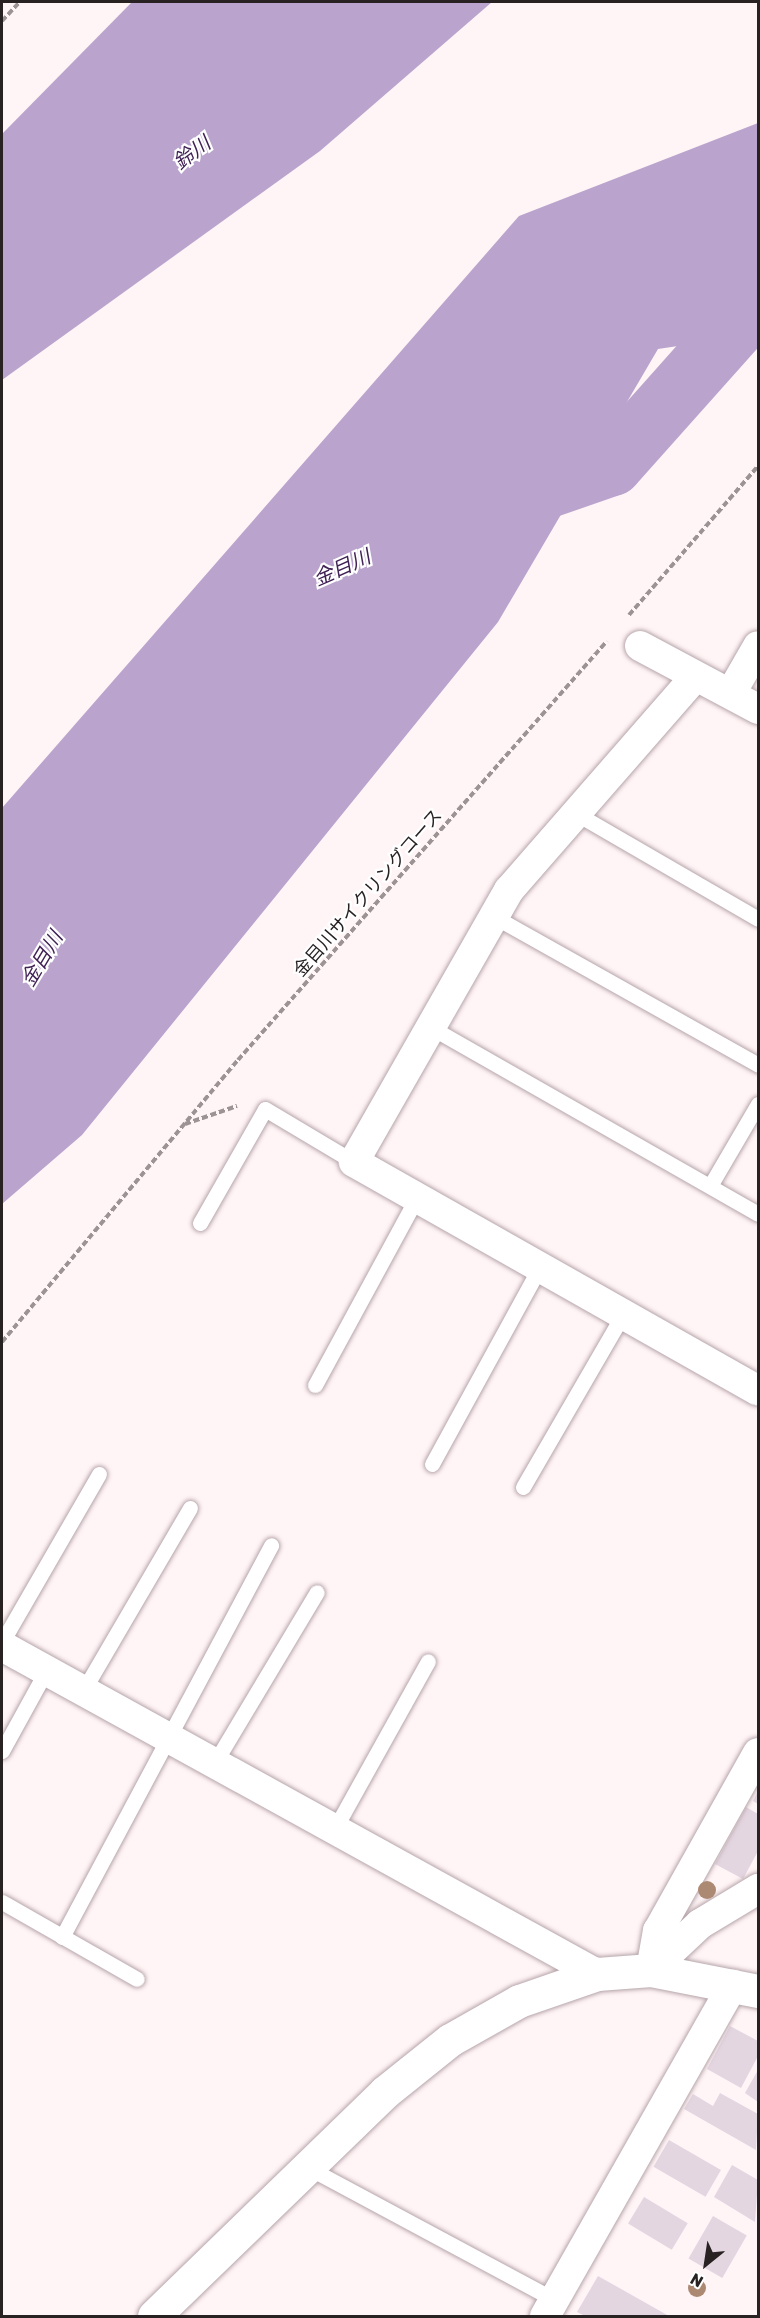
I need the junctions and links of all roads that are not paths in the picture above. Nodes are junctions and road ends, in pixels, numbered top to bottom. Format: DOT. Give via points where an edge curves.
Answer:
graph roads {
  1 [pos="630,636"];
  2 [pos="759,646"];
  3 [pos="695,676"];
  4 [pos="731,693"];
  5 [pos="759,709"];
  6 [pos="577,814"];
  7 [pos="493,916"];
  8 [pos="759,919"];
  9 [pos="432,1028"];
  10 [pos="759,1065"];
  11 [pos="759,1104"];
  12 [pos="354,1162"];
  13 [pos="710,1186"];
  14 [pos="416,1199"];
  15 [pos="759,1214"];
  16 [pos="200,1223"];
  17 [pos="540,1267"];
  18 [pos="624,1313"];
  19 [pos="315,1385"];
  20 [pos="759,1391"];
  21 [pos="432,1464"];
  22 [pos="99,1474"];
  23 [pos="523,1487"];
  24 [pos="190,1508"];
  25 [pos="272,1545"];
  26 [pos="317,1592"];
  27 [pos="2,1644"];
  28 [pos="428,1661"];
  29 [pos="46,1671"];
  30 [pos="83,1691"];
  31 [pos="167,1738"];
  32 [pos="2,1751"];
  33 [pos="759,1753"];
  34 [pos="214,1764"];
  35 [pos="334,1830"];
  36 [pos="759,1889"];
  37 [pos="2,1902"];
  38 [pos="63,1937"];
  39 [pos="651,1970"];
  40 [pos="597,1974"];
  41 [pos="137,1979"];
  42 [pos="746,1988"];
  43 [pos="307,2167"];
  44 [pos="550,2308"];
  45 [pos="154,2316"];
  1 -- 3 [label="street"];
  2 -- 4 [label="street"];
  3 -- 4 [label="street"];
  3 -- 6 [label="street"];
  4 -- 5 [label="street"];
  6 -- 7 [label="street" via="509,890"];
  6 -- 8 [label="lane"];
  7 -- 9 [label="street"];
  7 -- 10 [label="lane"];
  9 -- 12 [label="street"];
  9 -- 13 [label="lane"];
  11 -- 13 [label="lane"];
  12 -- 14 [label="street"];
  12 -- 16 [label="lane" via="265,1109"];
  13 -- 15 [label="lane"];
  14 -- 17 [label="street"];
  14 -- 19 [label="lane"];
  17 -- 18 [label="street"];
  17 -- 21 [label="lane"];
  18 -- 20 [label="street"];
  18 -- 23 [label="lane"];
  22 -- 27 [label="lane"];
  24 -- 30 [label="lane"];
  25 -- 31 [label="lane"];
  26 -- 34 [label="lane"];
  27 -- 29 [label="street"];
  28 -- 35 [label="lane"];
  29 -- 30 [label="street"];
  29 -- 32 [label="lane"];
  30 -- 31 [label="street"];
  31 -- 34 [label="street"];
  31 -- 38 [label="lane"];
  33 -- 39 [label="street" via="658,1931"];
  34 -- 35 [label="street"];
  35 -- 40 [label="street"];
  36 -- 39 [label="street" via="700,1924"];
  37 -- 38 [label="lane"];
  38 -- 41 [label="lane"];
  39 -- 40 [label="street"];
  39 -- 42 [label="street"];
  40 -- 43 [label="street" via="519,2001 450,2040"];
  42 -- 44 [label="street"];
  43 -- 44 [label="lane"];
  43 -- 45 [label="street"];
}
